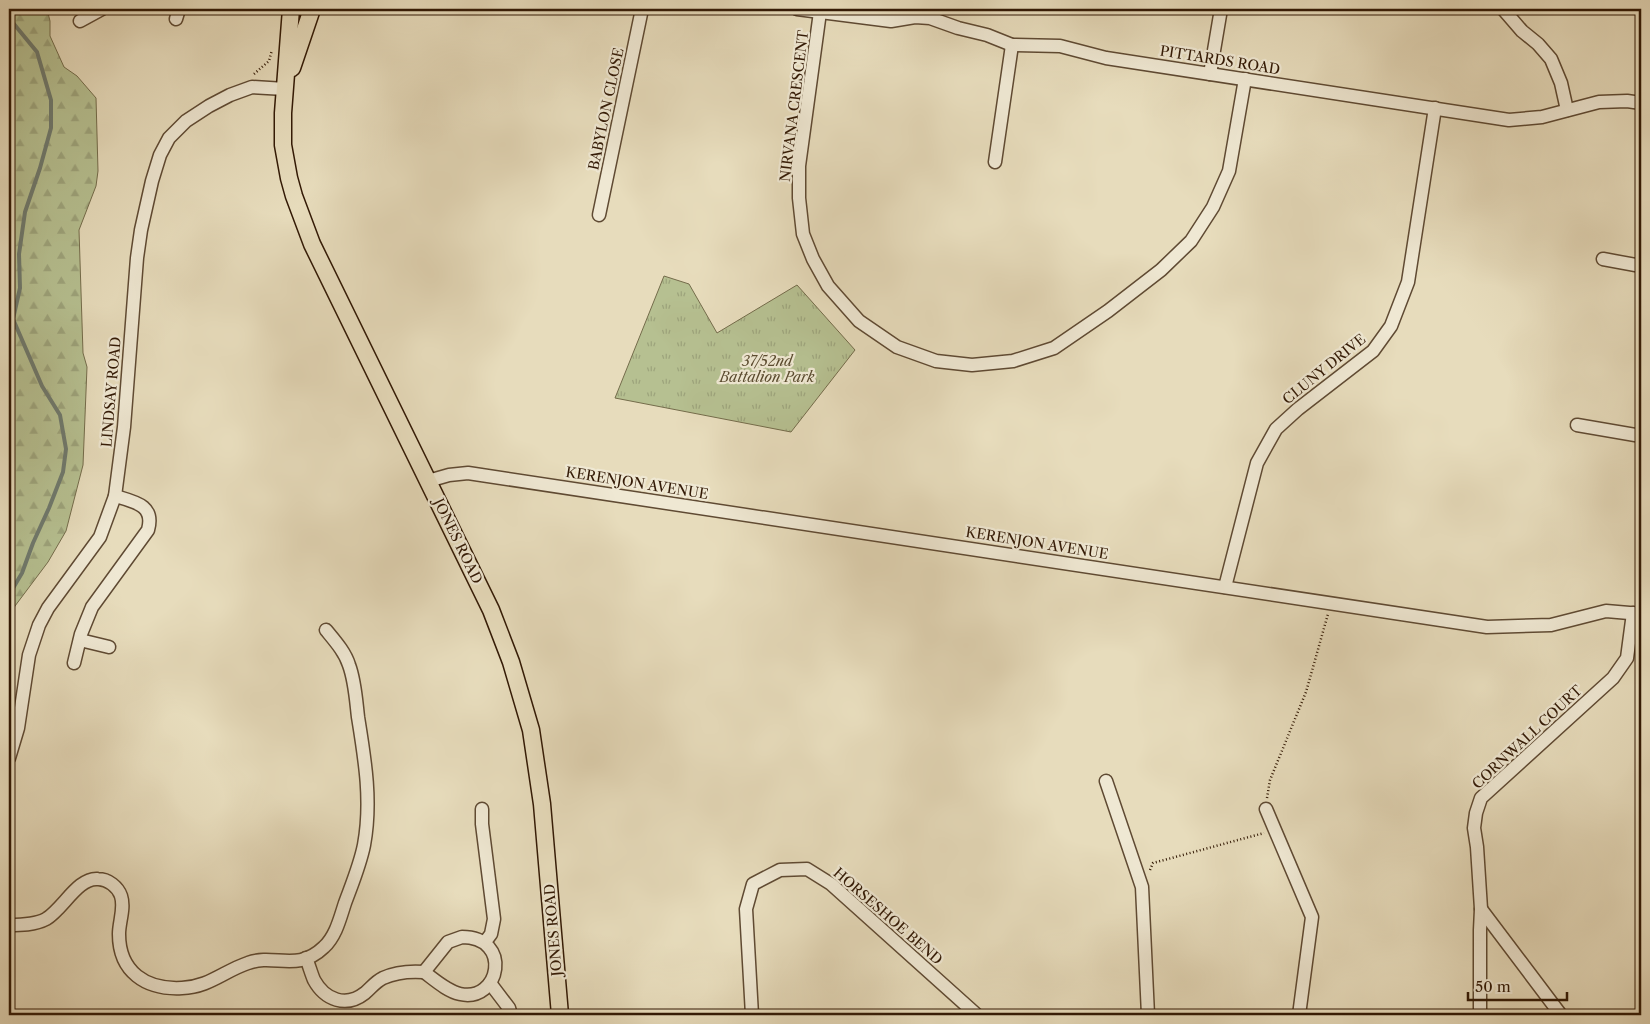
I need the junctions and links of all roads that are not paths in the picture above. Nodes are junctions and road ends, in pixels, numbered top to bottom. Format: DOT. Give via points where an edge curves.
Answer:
graph roads {
  1 [pos="102,9"];
  2 [pos="291,9"];
  3 [pos="312,9"];
  4 [pos="642,9"];
  5 [pos="797,9"];
  6 [pos="1221,9"];
  7 [pos="1503,9"];
  8 [pos="820,12"];
  9 [pos="931,13"];
  10 [pos="80,21"];
  11 [pos="1012,45"];
  12 [pos="1210,74"];
  13 [pos="1245,79"];
  14 [pos="285,89"];
  15 [pos="1641,103"];
  16 [pos="1435,108"];
  17 [pos="1567,110"];
  18 [pos="995,162"];
  19 [pos="599,215"];
  20 [pos="1603,259"];
  21 [pos="1641,266"];
  22 [pos="1578,426"];
  23 [pos="1641,436"];
  24 [pos="428,480"];
  25 [pos="115,496"];
  26 [pos="1225,587"];
  27 [pos="1637,613"];
  28 [pos="326,630"];
  29 [pos="80,640"];
  30 [pos="109,647"];
  31 [pos="74,663"];
  32 [pos="9,758"];
  33 [pos="1106,781"];
  34 [pos="482,809"];
  35 [pos="1266,810"];
  36 [pos="1481,909"];
  37 [pos="9,925"];
  38 [pos="485,942"];
  39 [pos="306,958"];
  40 [pos="424,972"];
  41 [pos="490,983"];
  42 [pos="510,1015"];
  43 [pos="560,1015"];
  44 [pos="752,1015"];
  45 [pos="977,1015"];
  46 [pos="1148,1015"];
  47 [pos="1299,1015"];
  48 [pos="1480,1015"];
  49 [pos="1561,1015"];
  1 -- 10 [label="street"];
  2 -- 14 [label="main road, JONES ROAD"];
  3 -- 14 [label="main road, JONES ROAD"];
  4 -- 19 [label="street, BABYLON CLOSE"];
  5 -- 8 [label="street, PITTARDS ROAD"];
  6 -- 12 [label="street"];
  7 -- 17 [label="street" via="1551,59 1561,82"];
  8 -- 9 [label="street, PITTARDS ROAD" via="891,21"];
  8 -- 13 [label="street, NIRVANA CRESCENT" via="798,166 803,234 828,286 859,321 897,347 936,361 972,365 1012,361 1054,348 1161,270 1191,242 1221,189 1228,171"];
  9 -- 11 [label="street, PITTARDS ROAD" via="958,28"];
  11 -- 12 [label="street, PITTARDS ROAD" via="1060,46 1106,58"];
  11 -- 18 [label="street"];
  12 -- 13 [label="street, PITTARDS ROAD"];
  13 -- 16 [label="street, PITTARDS ROAD"];
  14 -- 24 [label="main road, JONES ROAD" via="285,158 300,216"];
  14 -- 25 [label="street, LINDSAY ROAD" via="252,87 208,106 186,121 160,155 137,258 124,427"];
  15 -- 17 [label="street, PITTARDS ROAD" via="1599,102"];
  16 -- 17 [label="street, PITTARDS ROAD" via="1509,120 1542,117"];
  16 -- 26 [label="street, CLUNY DRIVE" via="1408,282 1391,326 1372,352 1276,429 1257,462"];
  20 -- 21 [label="street"];
  22 -- 23 [label="street"];
  24 -- 26 [label="street, KERENJON AVENUE" via="468,473"];
  24 -- 43 [label="main road, JONES ROAD" via="491,610 511,662 531,730 542,804"];
  25 -- 29 [label="street" via="143,506 150,516 150,523 92,607"];
  25 -- 32 [label="street, LINDSAY ROAD" via="100,536 39,625 29,655 18,728"];
  26 -- 27 [label="street, KERENJON AVENUE" via="1487,627 1551,625 1606,611"];
  27 -- 36 [label="street, CORNWALL COURT" via="1627,658 1613,678 1481,798 1474,828"];
  28 -- 39 [label="street" via="349,664 365,761 368,818 357,872 335,932 325,946"];
  29 -- 30 [label="street"];
  29 -- 31 [label="street"];
  33 -- 46 [label="street" via="1142,887"];
  34 -- 38 [label="street" via="494,919 491,934"];
  35 -- 47 [label="street" via="1312,917"];
  36 -- 48 [label="street, CORNWALL COURT"];
  36 -- 49 [label="street"];
  37 -- 39 [label="street" via="45,920 58,911 82,884 98,879 108,881 121,896 119,934 125,963 150,984 168,988 204,985 249,962"];
  38 -- 40 [label="street" via="471,937 448,942"];
  38 -- 41 [label="street" via="494,954 496,965"];
  39 -- 40 [label="street" via="320,988 336,1000 357,998 382,978 394,974"];
  40 -- 41 [label="street" via="461,995 479,992"];
  41 -- 42 [label="street" via="509,1008"];
  44 -- 45 [label="street, HORSESHOE BEND" via="746,909 753,884 780,870 807,869 831,884"];
}
